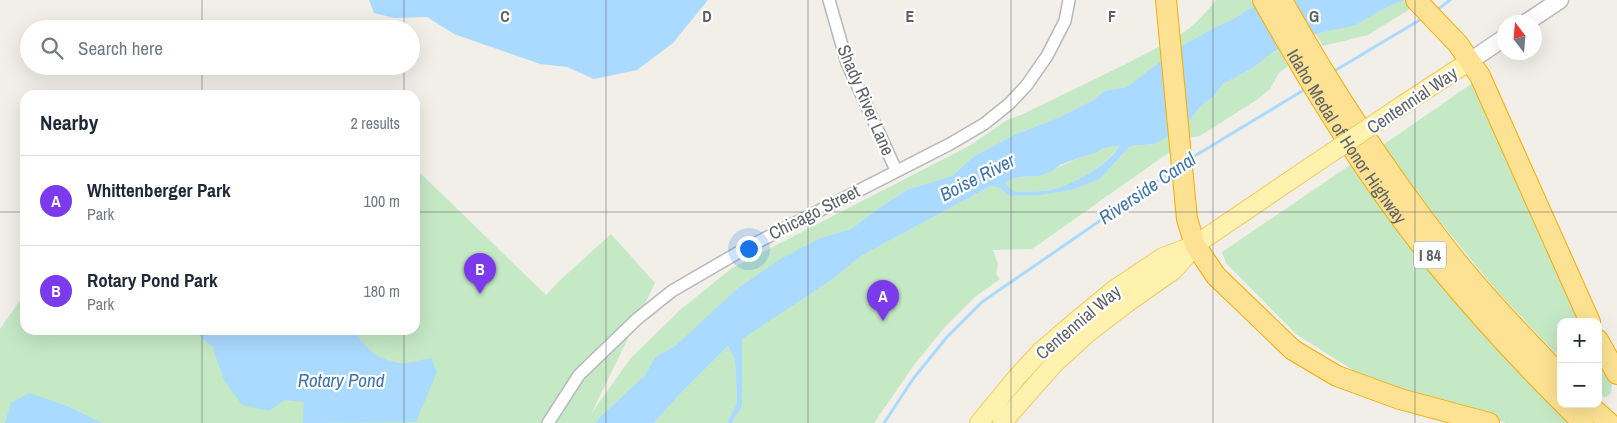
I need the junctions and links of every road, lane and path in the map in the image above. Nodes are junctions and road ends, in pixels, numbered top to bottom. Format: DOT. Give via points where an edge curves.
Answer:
graph roads {
  1 [pos="829,0"];
  2 [pos="1070,0"];
  3 [pos="1263,0"];
  4 [pos="1282,0"];
  5 [pos="1416,0"];
  6 [pos="1560,0"];
  7 [pos="1166,4"];
  8 [pos="1538,15"];
  9 [pos="1497,43"];
  10 [pos="1470,61"];
  11 [pos="1324,89"];
  12 [pos="896,170"];
  13 [pos="1195,245"];
  14 [pos="1588,318"];
  15 [pos="1602,347"];
  16 [pos="1557,372"];
  17 [pos="1617,374"];
  18 [pos="1557,397"];
  19 [pos="1568,408"];
  20 [pos="1592,408"];
  21 [pos="548,423"];
  22 [pos="980,423"];
  23 [pos="1002,423"];
  24 [pos="1489,423"];
  25 [pos="1584,423"];
  26 [pos="1609,423"];
  1 -- 12 [label="street, Shady River Lane" via="847,63"];
  2 -- 12 [label="street, Chicago Street" via="1065,21 1047,56 1009,104 984,124 950,144"];
  3 -- 11 [label="highway, Idaho Medal of Honor Highway / I 84"];
  4 -- 11 [label="highway, Idaho Medal of Honor Highway / I 84"];
  5 -- 10 [label="highway"];
  6 -- 8 [label="main road"];
  7 -- 13 [label="highway" via="1184,197"];
  9 -- 10 [label="main road, Centennial Way"];
  10 -- 13 [label="main road, Centennial Way, bridge"];
  10 -- 14 [label="highway" via="1480,76"];
  11 -- 16 [label="highway, I 84" via="1386,166 1442,244 1503,316"];
  11 -- 18 [label="highway, Idaho Medal of Honor Highway / I 84" via="1374,180 1437,264 1492,330"];
  12 -- 21 [label="street, Chicago Street" via="746,248 672,291 637,319 579,375"];
  13 -- 22 [label="main road, Centennial Way" via="1163,257 1076,320 1016,377"];
  13 -- 23 [label="main road, Centennial Way" via="1174,270 1127,302 1068,351"];
  13 -- 24 [label="highway" via="1216,276 1293,350 1346,380 1400,399"];
  15 -- 17 [label="highway"];
  19 -- 25 [label="highway"];
  20 -- 26 [label="highway"];
}
